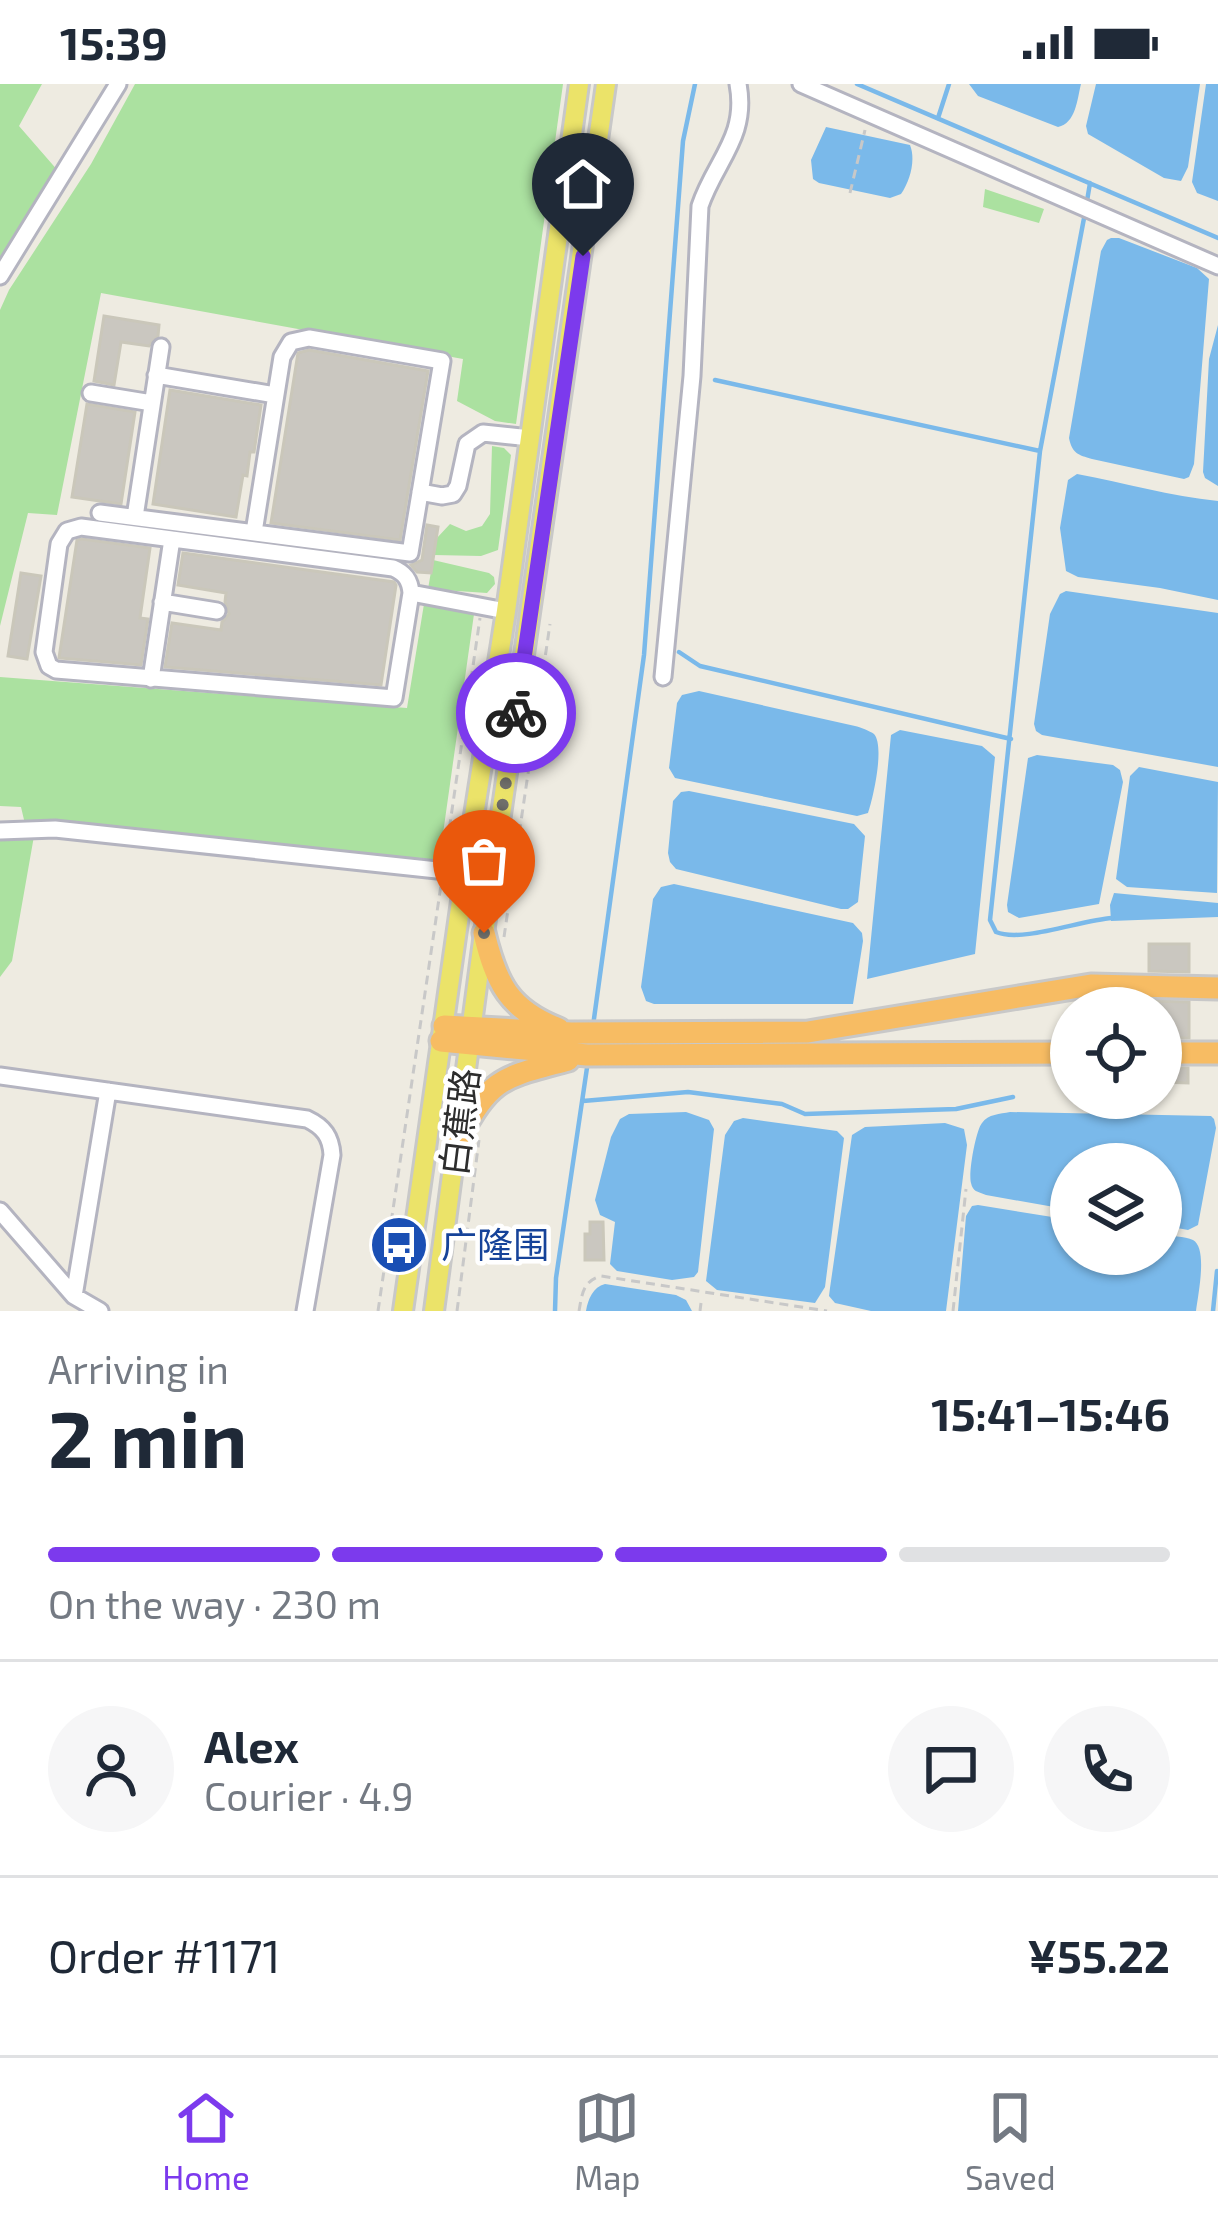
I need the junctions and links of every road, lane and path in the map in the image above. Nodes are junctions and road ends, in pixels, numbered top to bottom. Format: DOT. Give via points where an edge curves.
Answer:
graph roads {
  1 [pos="118,84"];
  2 [pos="579,84"];
  3 [pos="606,84"];
  4 [pos="738,84"];
  5 [pos="801,84"];
  6 [pos="866,128"];
  7 [pos="850,193"];
  8 [pos="1218,266"];
  9 [pos="0,276"];
  10 [pos="160,347"];
  11 [pos="156,375"];
  12 [pos="91,393"];
  13 [pos="275,395"];
  14 [pos="152,404"];
  15 [pos="530,438"];
  16 [pos="420,492"];
  17 [pos="100,512"];
  18 [pos="135,517"];
  19 [pos="254,532"];
  20 [pos="172,539"];
  21 [pos="411,593"];
  22 [pos="162,602"];
  23 [pos="481,607"];
  24 [pos="217,611"];
  25 [pos="506,611"];
  26 [pos="550,624"];
  27 [pos="663,677"];
  28 [pos="151,679"];
  29 [pos="0,831"];
  30 [pos="443,871"];
  31 [pos="465,873"];
  32 [pos="484,933"];
  33 [pos="501,953"];
  34 [pos="1218,988"];
  35 [pos="442,1033"];
  36 [pos="571,1033"];
  37 [pos="471,1037"];
  38 [pos="1050,1053"];
  39 [pos="1182,1053"];
  40 [pos="1218,1053"];
  41 [pos="587,1055"];
  42 [pos="0,1076"];
  43 [pos="108,1091"];
  44 [pos="469,1139"];
  45 [pos="966,1189"];
  46 [pos="0,1210"];
  47 [pos="74,1296"];
  48 [pos="701,1304"];
  49 [pos="100,1311"];
  50 [pos="305,1311"];
  51 [pos="378,1311"];
  52 [pos="404,1311"];
  53 [pos="434,1311"];
  54 [pos="457,1311"];
  55 [pos="580,1311"];
  56 [pos="700,1311"];
  57 [pos="827,1311"];
  58 [pos="953,1311"];
  1 -- 9 [label="street"];
  2 -- 15 [label="main road"];
  3 -- 32 [label="main road, 白蕉路"];
  4 -- 27 [label="street" via="736,135 700,206"];
  5 -- 8 [label="street"];
  6 -- 7 [label="path"];
  10 -- 11 [label="street"];
  11 -- 13 [label="street"];
  11 -- 14 [label="street"];
  12 -- 14 [label="street"];
  13 -- 16 [label="street" via="285,349 300,339 442,361"];
  13 -- 19 [label="street"];
  14 -- 18 [label="street"];
  15 -- 16 [label="street" via="474,437 456,491"];
  15 -- 25 [label="main road"];
  16 -- 19 [label="street" via="410,553"];
  17 -- 18 [label="street"];
  18 -- 19 [label="street"];
  20 -- 21 [label="street" via="392,568"];
  20 -- 22 [label="street"];
  20 -- 28 [label="street" via="81,527 59,544 44,652 49,666"];
  21 -- 23 [label="street"];
  21 -- 28 [label="street" via="394,698"];
  22 -- 24 [label="street"];
  22 -- 28 [label="street"];
  23 -- 25 [label="street"];
  23 -- 30 [label="path"];
  25 -- 31 [label="main road"];
  26 -- 33 [label="path"];
  29 -- 30 [label="street" via="55,829"];
  30 -- 31 [label="street"];
  30 -- 51 [label="path"];
  31 -- 35 [label="main road"];
  32 -- 36 [label="highway" via="503,989 522,1010"];
  32 -- 37 [label="main road, 白蕉路"];
  34 -- 36 [label="highway" via="1091,985 808,1032"];
  35 -- 37 [label="highway"];
  35 -- 52 [label="main road"];
  36 -- 37 [label="highway"];
  37 -- 41 [label="highway"];
  37 -- 44 [label="main road, 白蕉路"];
  38 -- 41 [label="highway"];
  39 -- 40 [label="highway"];
  41 -- 44 [label="highway" via="493,1087 477,1104"];
  42 -- 43 [label="street"];
  43 -- 47 [label="street"];
  43 -- 50 [label="street" via="307,1119 327,1133 332,1155"];
  44 -- 53 [label="main road, 白蕉路"];
  44 -- 54 [label="path"];
  45 -- 58 [label="path"];
  46 -- 47 [label="street"];
  47 -- 49 [label="street"];
  48 -- 56 [label="path"];
  55 -- 57 [label="path" via="585,1286 601,1276"];
}
